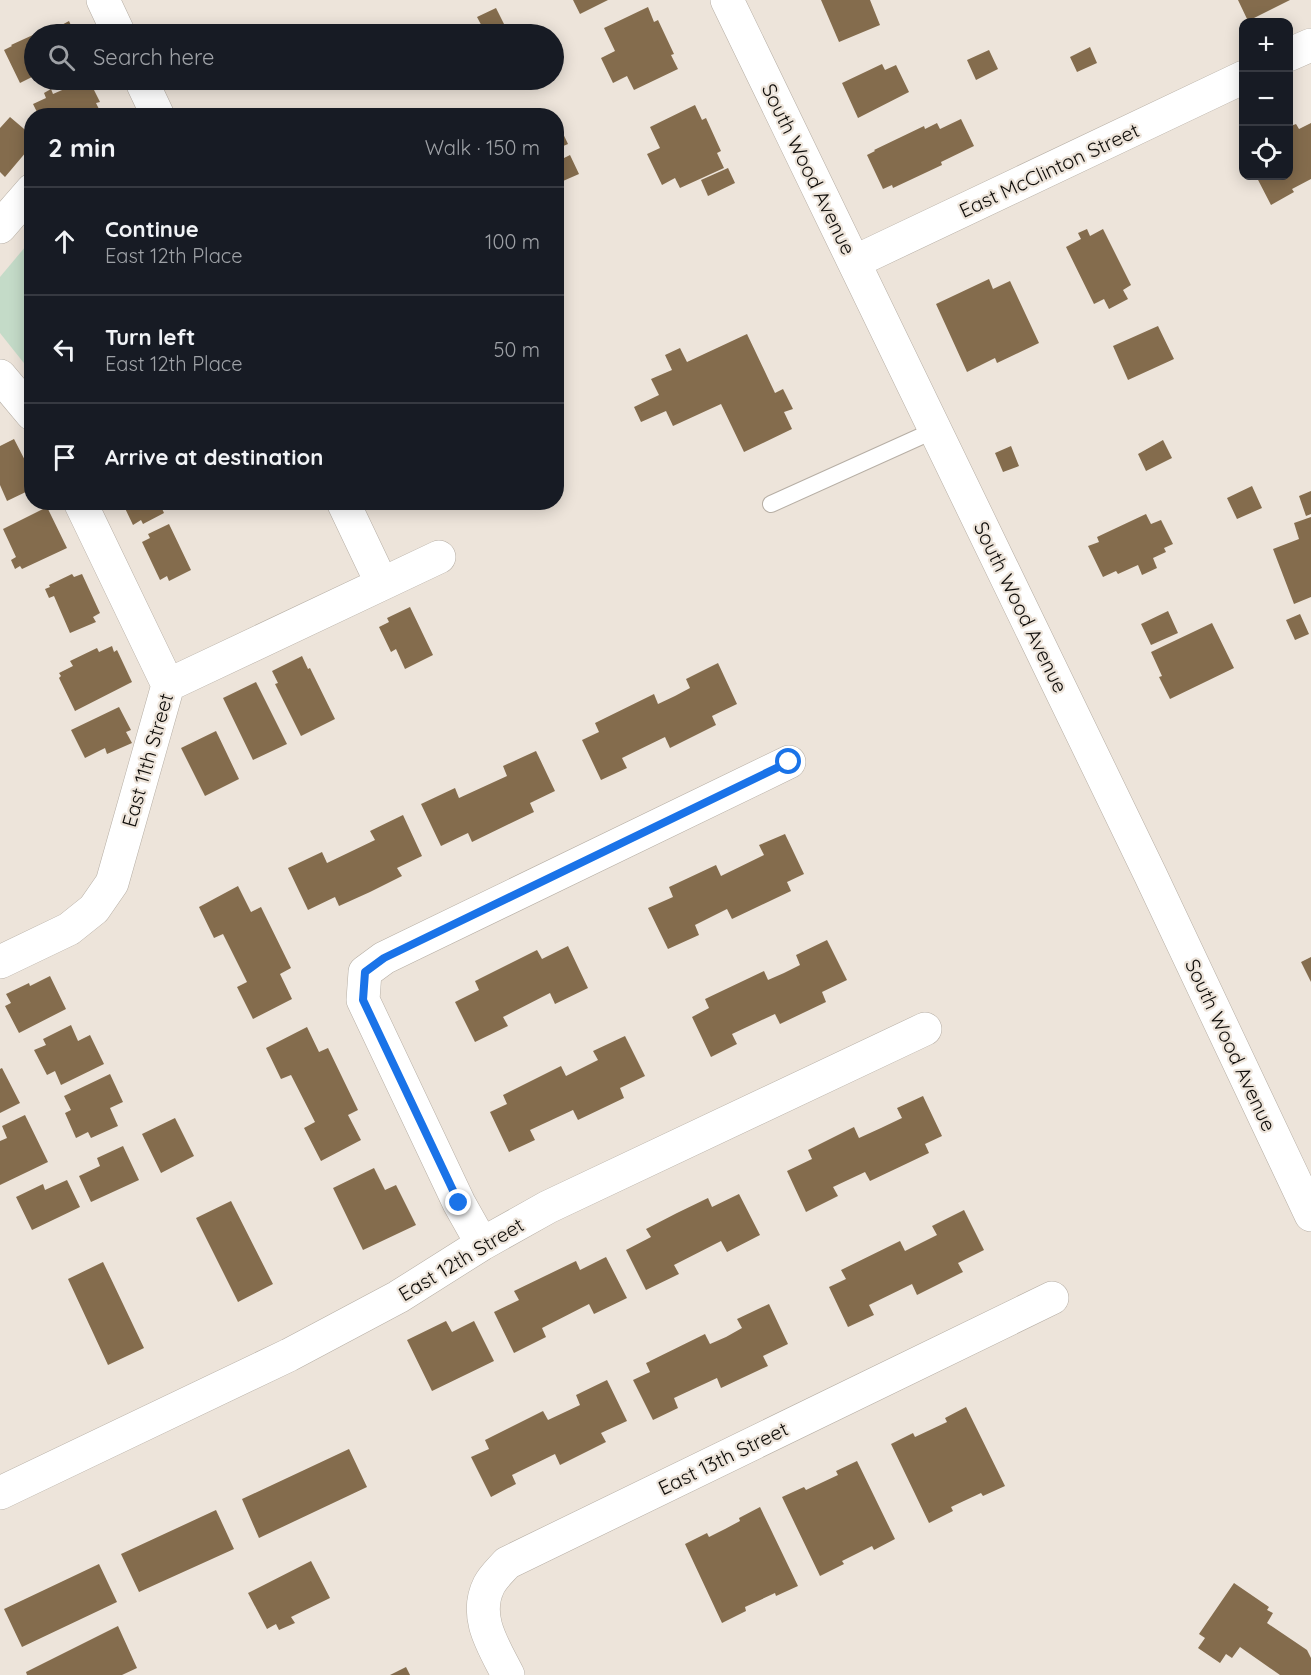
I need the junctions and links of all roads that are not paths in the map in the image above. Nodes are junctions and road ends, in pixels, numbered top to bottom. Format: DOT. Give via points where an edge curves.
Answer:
graph roads {
  1 [pos="103,0"];
  2 [pos="727,0"];
  3 [pos="114,24"];
  4 [pos="1311,45"];
  5 [pos="1293,54"];
  6 [pos="1239,79"];
  7 [pos="146,90"];
  8 [pos="154,108"];
  9 [pos="24,199"];
  10 [pos="0,227"];
  11 [pos="854,262"];
  12 [pos="0,376"];
  13 [pos="24,404"];
  14 [pos="935,430"];
  15 [pos="771,504"];
  16 [pos="84,510"];
  17 [pos="347,510"];
  18 [pos="439,557"];
  19 [pos="382,584"];
  20 [pos="168,685"];
  21 [pos="789,762"];
  22 [pos="0,962"];
  23 [pos="925,1029"];
  24 [pos="1311,1215"];
  25 [pos="482,1244"];
  26 [pos="1052,1298"];
  27 [pos="0,1493"];
  28 [pos="508,1675"];
  1 -- 3 [label="street"];
  2 -- 11 [label="street, South Wood Avenue"];
  4 -- 5 [label="street"];
  6 -- 11 [label="street, East McClinton Street"];
  7 -- 8 [label="street"];
  9 -- 10 [label="street"];
  11 -- 14 [label="street, South Wood Avenue"];
  12 -- 13 [label="street"];
  14 -- 15 [label="lane"];
  14 -- 24 [label="street, South Wood Avenue"];
  16 -- 20 [label="street"];
  17 -- 19 [label="street"];
  18 -- 19 [label="street, East 11th Street"];
  19 -- 20 [label="street, East 11th Street"];
  20 -- 22 [label="street, East 11th Street" via="112,883 94,909 69,929"];
  21 -- 25 [label="street" via="384,958 365,972 363,1000"];
  23 -- 25 [label="street, East 12th Street" via="548,1206"];
  25 -- 27 [label="street, East 12th Street" via="398,1298 299,1350"];
  26 -- 28 [label="street, East 13th Street" via="507,1563 490,1584 482,1605 485,1628"];
}
